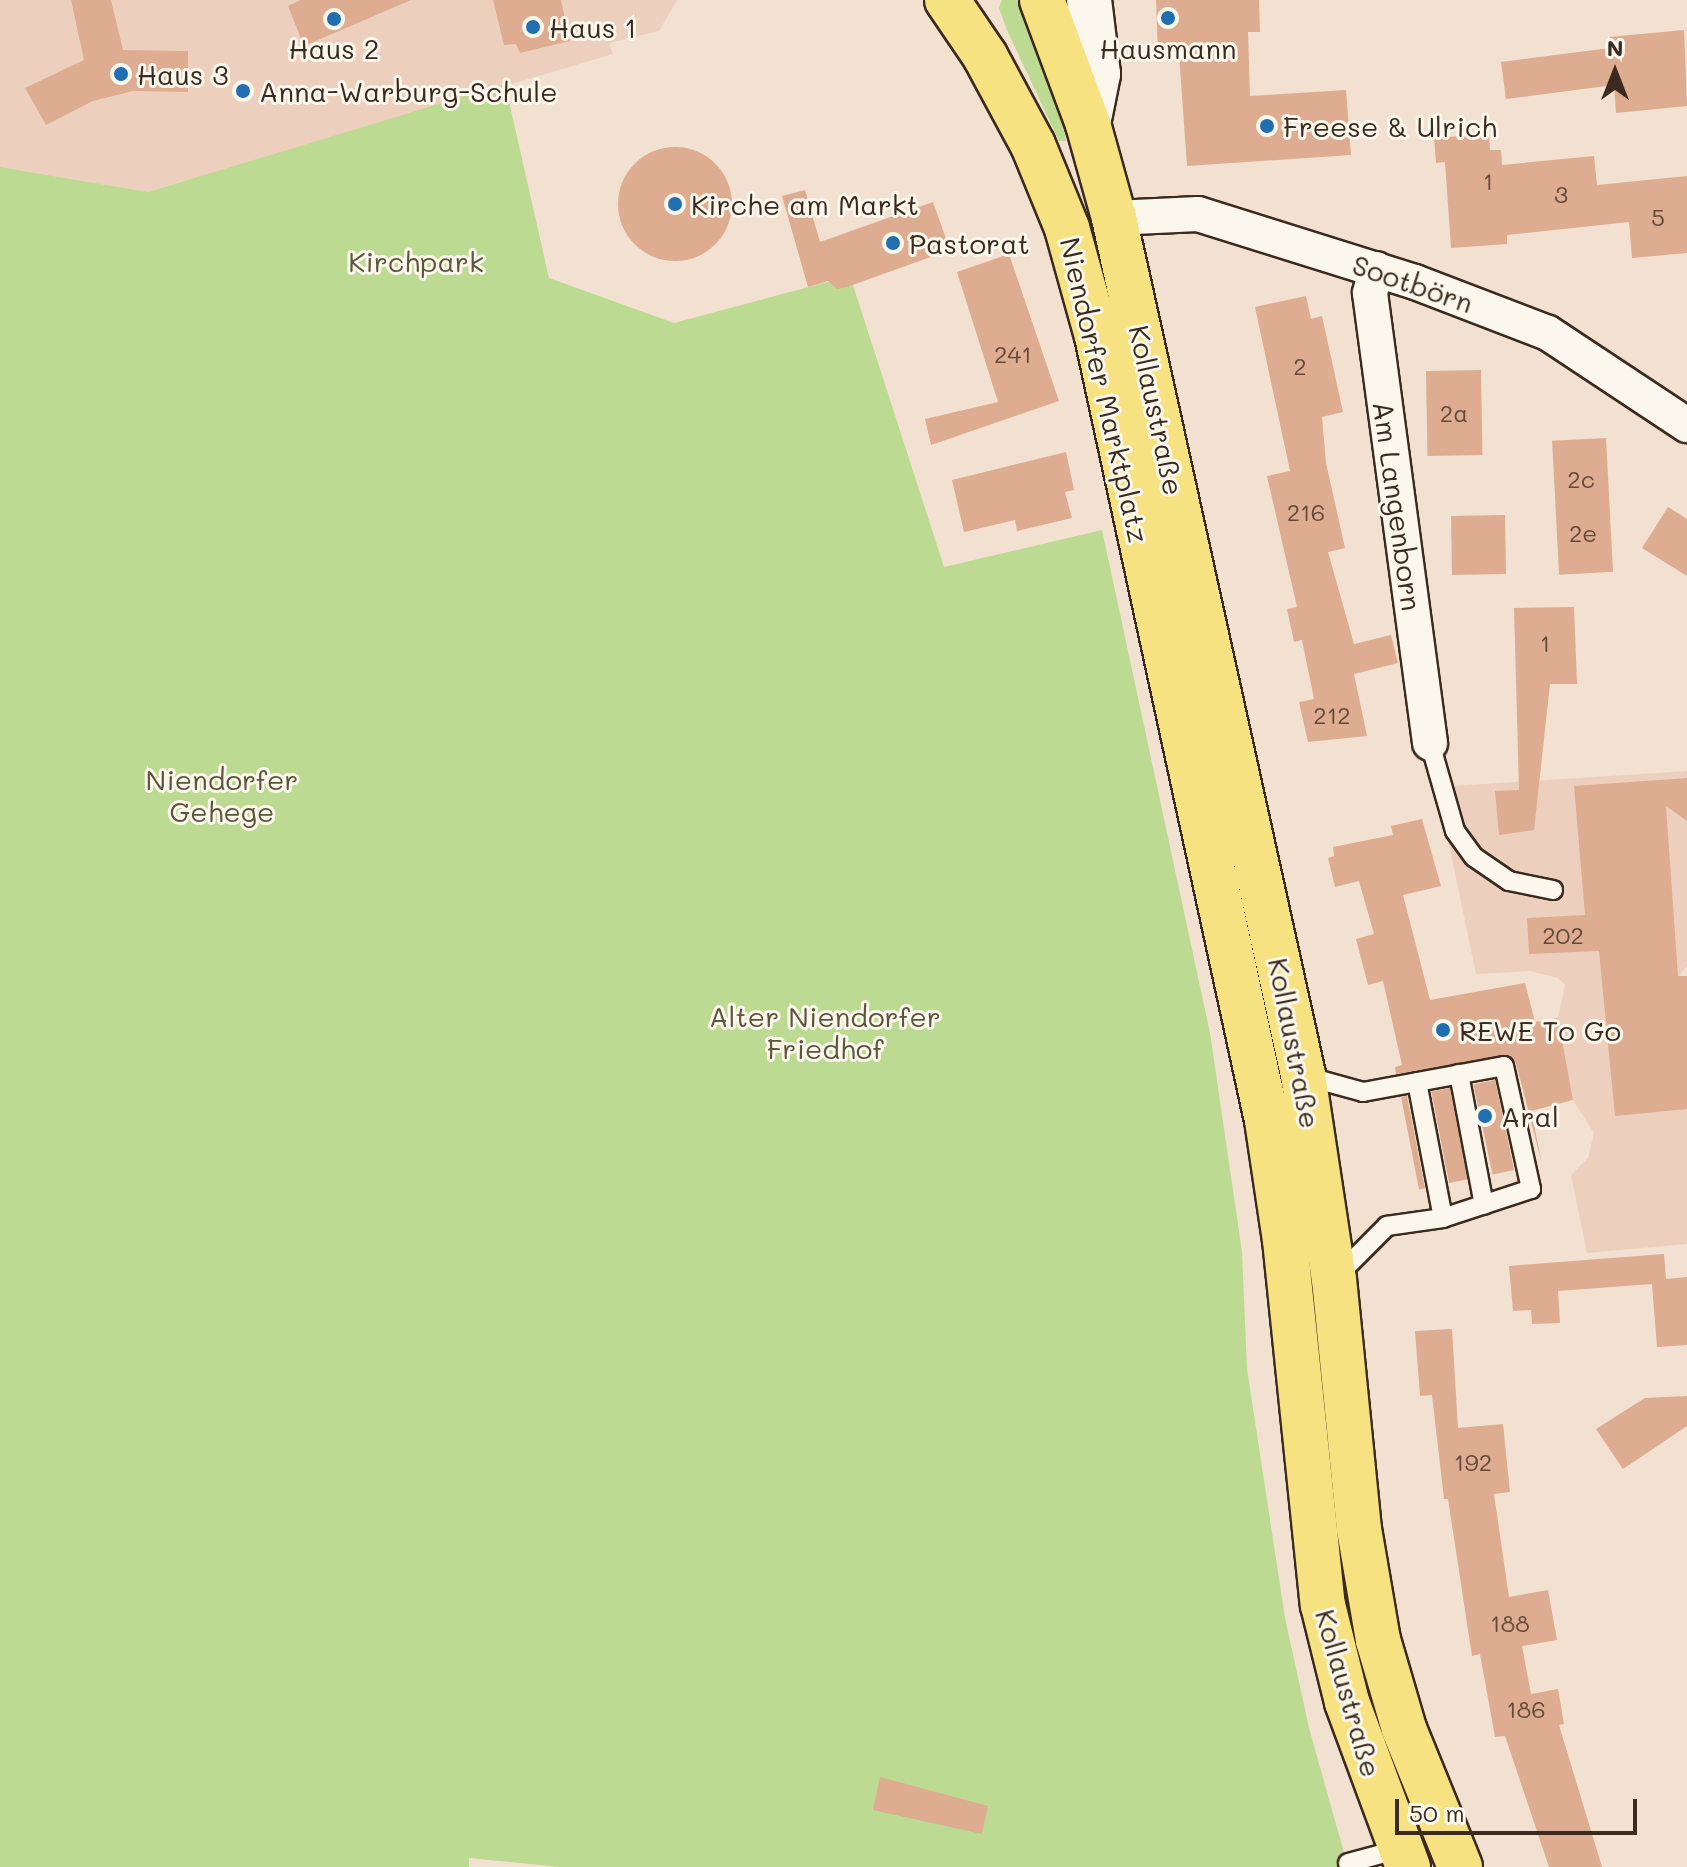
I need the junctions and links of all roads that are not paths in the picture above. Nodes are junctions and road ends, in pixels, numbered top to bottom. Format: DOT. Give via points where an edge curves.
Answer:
graph roads {
  1 [pos="947,0"];
  2 [pos="1042,0"];
  3 [pos="1089,0"];
  4 [pos="1088,124"];
  5 [pos="1114,218"];
  6 [pos="1376,269"];
  7 [pos="1687,425"];
  8 [pos="1148,570"];
  9 [pos="1430,743"];
  10 [pos="1553,890"];
  11 [pos="1459,1074"];
  12 [pos="1303,1075"];
  13 [pos="1417,1082"];
  14 [pos="1484,1205"];
  15 [pos="1443,1218"];
  16 [pos="1334,1279"];
  17 [pos="1404,1858"];
  18 [pos="1348,1863"];
  19 [pos="1460,1867"];
  1 -- 8 [label="main road, Niendorfer Marktplatz" via="1014,107 1067,228 1097,336"];
  2 -- 4 [label="main road, Niendorfer Marktplatz"];
  3 -- 4 [label="main road" via="1098,74"];
  4 -- 5 [label="main road, Niendorfer Marktplatz"];
  5 -- 6 [label="street, Sootbörn" via="1198,214"];
  5 -- 12 [label="main road, Kollaustraße"];
  6 -- 7 [label="street, Sootbörn" via="1548,333"];
  6 -- 9 [label="street, Am Langenborn" via="1370,293"];
  8 -- 17 [label="main road, Kollaustraße" via="1267,1120 1285,1240 1323,1605 1347,1702"];
  9 -- 10 [label="lane" via="1455,831 1474,857 1509,881"];
  11 -- 13 [label="lane"];
  11 -- 14 [label="lane"];
  11 -- 14 [label="lane" via="1504,1066 1531,1189"];
  12 -- 13 [label="lane" via="1363,1092"];
  12 -- 16 [label="main road, Kollaustraße"];
  13 -- 15 [label="lane"];
  14 -- 15 [label="lane"];
  15 -- 16 [label="lane" via="1387,1226"];
  16 -- 19 [label="main road, Kollaustraße" via="1359,1529 1378,1640 1404,1729"];
  17 -- 18 [label="lane"];
}
